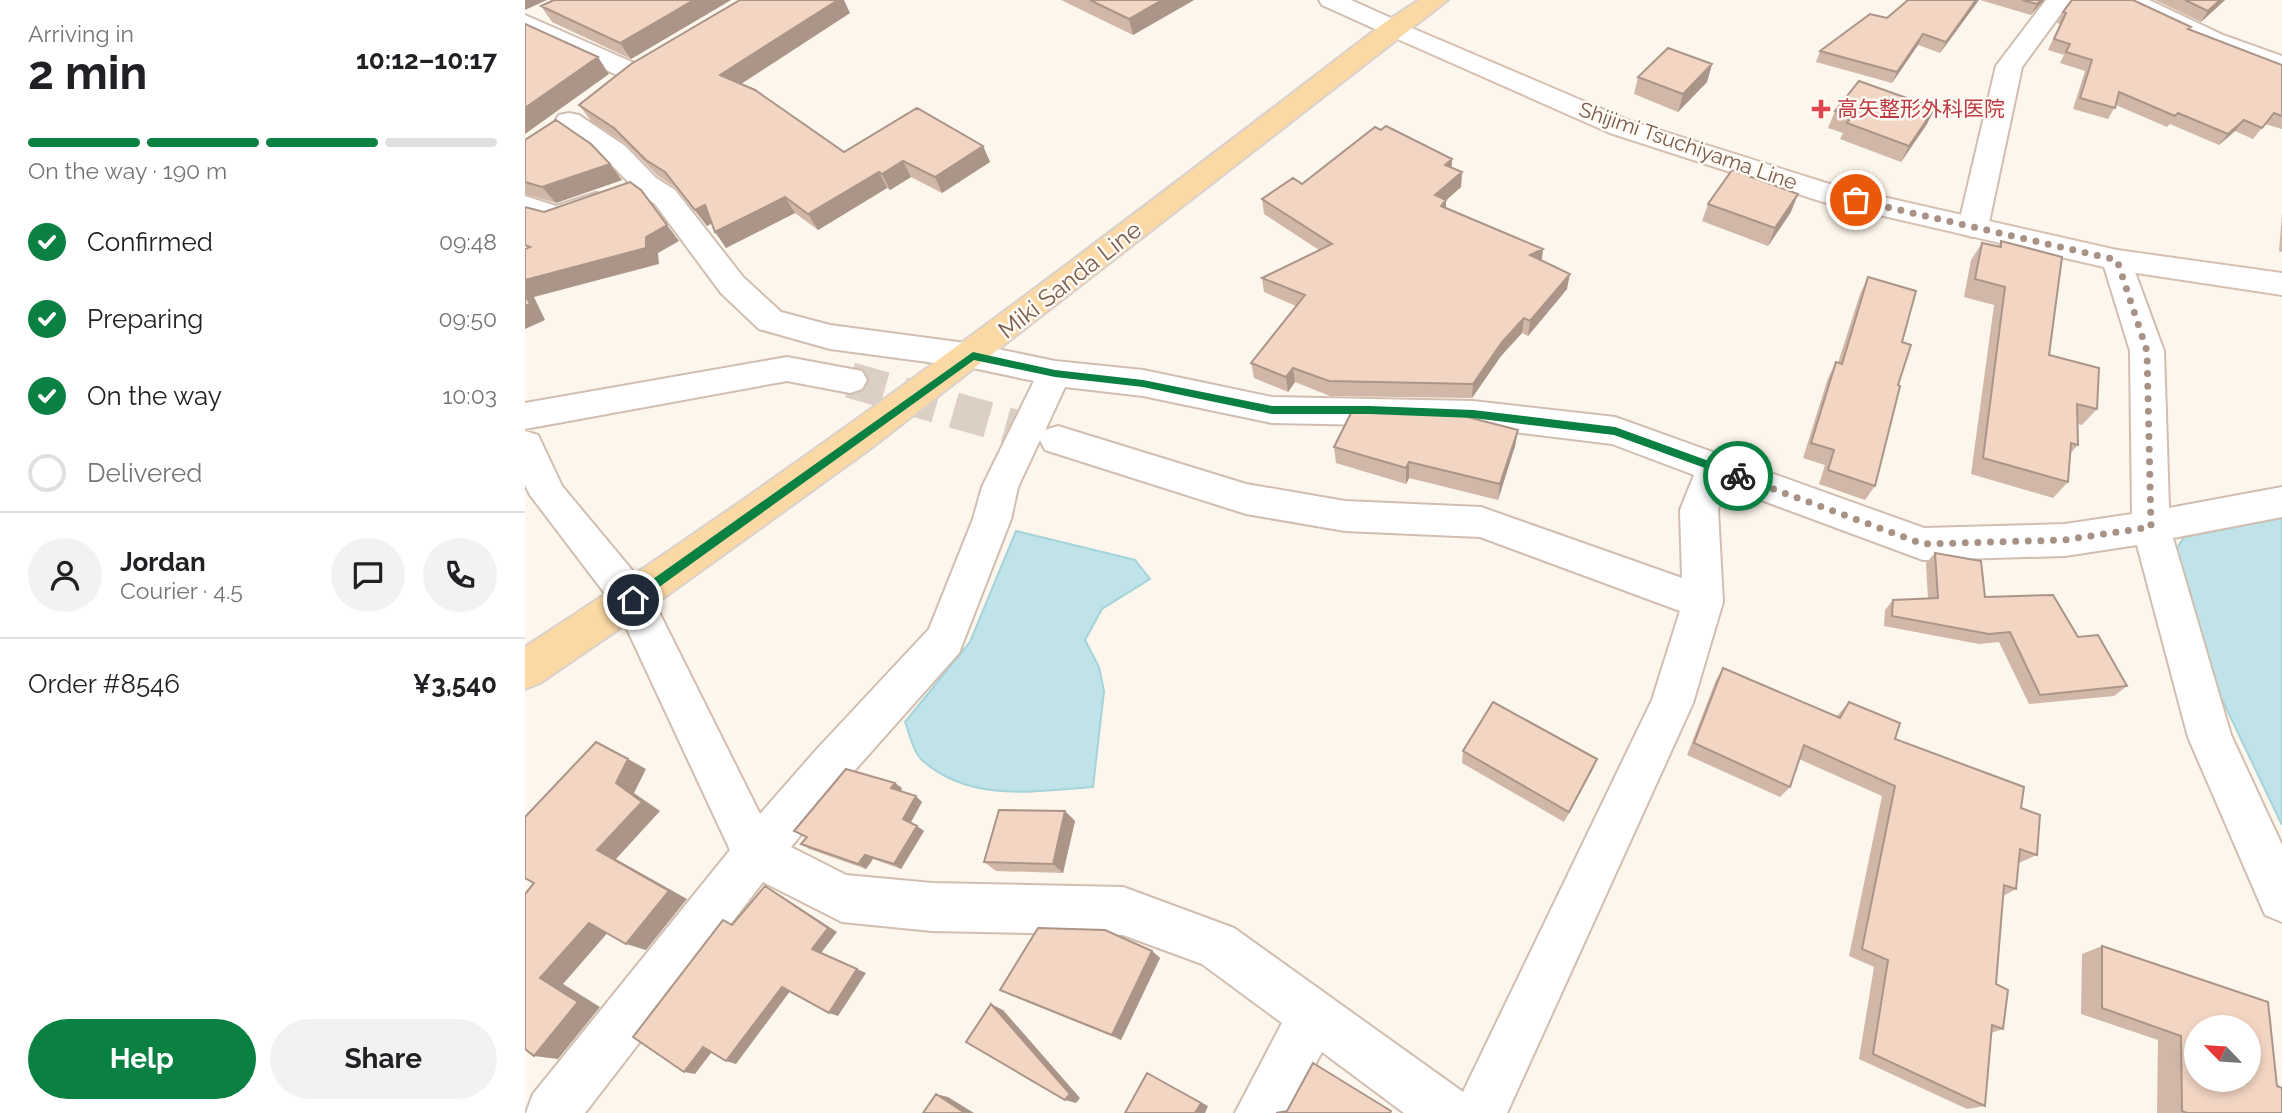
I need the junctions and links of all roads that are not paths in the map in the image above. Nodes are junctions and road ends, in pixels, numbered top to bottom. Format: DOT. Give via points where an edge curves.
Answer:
graph roads {
  1 [pos="1331,0"];
  2 [pos="1436,0"];
  3 [pos="2059,0"];
  4 [pos="2129,0"];
  5 [pos="549,11"];
  6 [pos="525,22"];
  7 [pos="1393,28"];
  8 [pos="2282,65"];
  9 [pos="611,88"];
  10 [pos="569,120"];
  11 [pos="646,184"];
  12 [pos="525,206"];
  13 [pos="1973,227"];
  14 [pos="2117,260"];
  15 [pos="2282,284"];
  16 [pos="973,356"];
  17 [pos="1055,373"];
  18 [pos="850,380"];
  19 [pos="525,416"];
  20 [pos="1058,440"];
  21 [pos="525,445"];
  22 [pos="1715,468"];
  23 [pos="2282,502"];
  24 [pos="2151,527"];
  25 [pos="633,600"];
  26 [pos="1703,602"];
  27 [pos="525,670"];
  28 [pos="756,854"];
  29 [pos="2282,898"];
  30 [pos="1314,1015"];
  31 [pos="552,1113"];
  32 [pos="1261,1113"];
  33 [pos="1448,1113"];
  34 [pos="1480,1113"];
  1 -- 7 [label="street, Shijimi Tsuchiyama Line"];
  2 -- 7 [label="main road, Miki Sanda Line"];
  3 -- 13 [label="street" via="2009,66"];
  4 -- 8 [label="street" via="2214,40"];
  5 -- 6 [label="street"];
  6 -- 9 [label="street" via="643,65"];
  7 -- 13 [label="street, Shijimi Tsuchiyama Line" via="1620,127 1833,195"];
  7 -- 16 [label="main road, Miki Sanda Line"];
  10 -- 11 [label="street" via="615,152"];
  11 -- 12 [label="street" via="557,216"];
  11 -- 16 [label="street" via="664,197 732,285 770,321 830,337"];
  13 -- 14 [label="street, Shijimi Tsuchiyama Line"];
  14 -- 15 [label="street, Shijimi Tsuchiyama Line"];
  14 -- 24 [label="street" via="2147,351"];
  16 -- 17 [label="street"];
  16 -- 25 [label="main road, Miki Sanda Line"];
  17 -- 22 [label="street" via="1143,383 1272,410 1473,414 1615,431"];
  17 -- 28 [label="street" via="1000,487 945,640"];
  18 -- 19 [label="street" via="787,369"];
  20 -- 26 [label="street" via="1246,499 1345,516 1481,522"];
  21 -- 25 [label="street" via="548,495"];
  22 -- 24 [label="street" via="1923,544 2064,540"];
  22 -- 26 [label="street" via="1699,510"];
  23 -- 24 [label="street"];
  24 -- 29 [label="street" via="2210,737"];
  25 -- 27 [label="main road, Miki Sanda Line"];
  25 -- 28 [label="street"];
  26 -- 34 [label="street" via="1672,704"];
  28 -- 30 [label="street" via="842,898 932,906 1123,911 1217,944"];
  28 -- 31 [label="street"];
  30 -- 32 [label="street"];
  30 -- 33 [label="street"];
}
